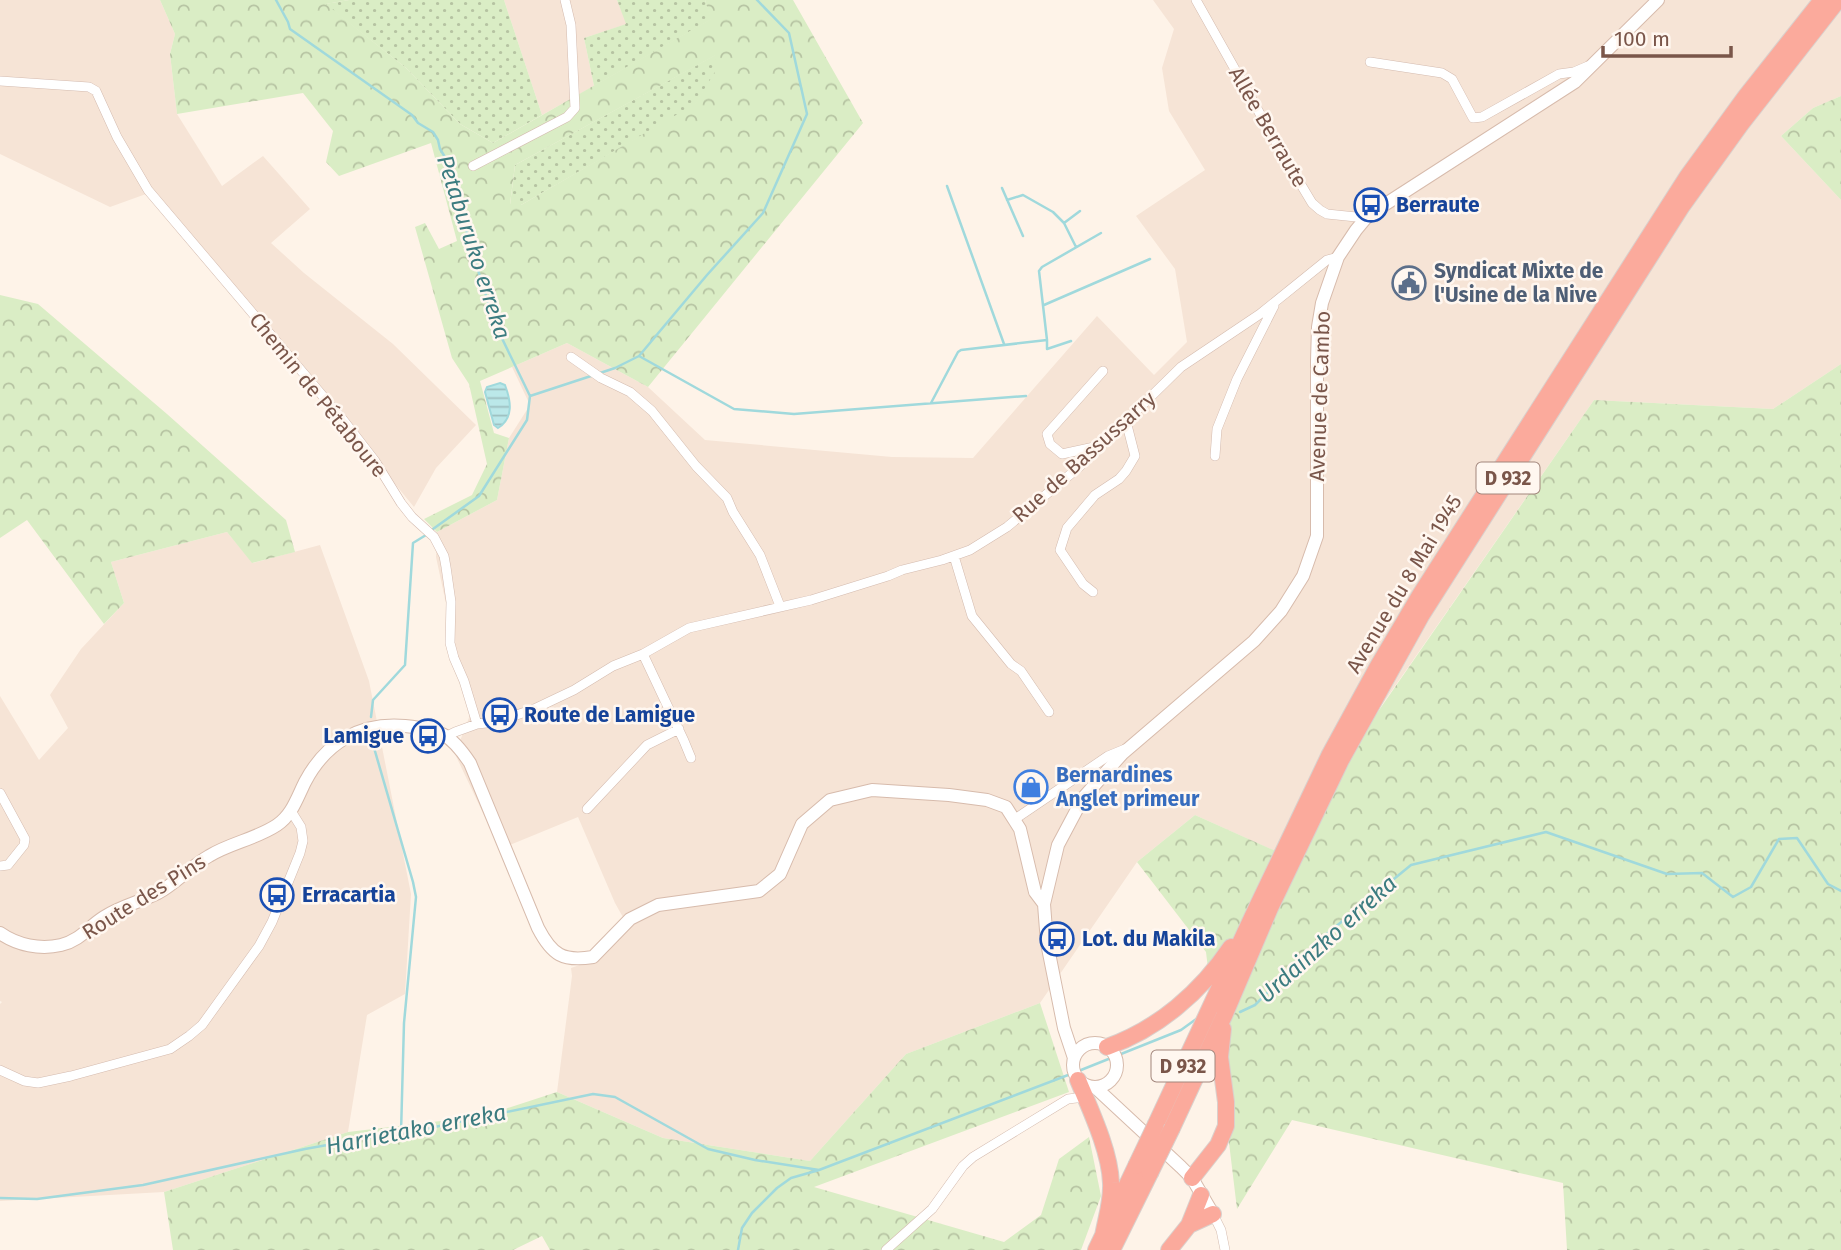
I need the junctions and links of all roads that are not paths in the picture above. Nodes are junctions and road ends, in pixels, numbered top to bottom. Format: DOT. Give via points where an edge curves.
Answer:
graph roads {
  1 [pos="565,0"];
  2 [pos="1196,0"];
  3 [pos="1658,0"];
  4 [pos="1822,0"];
  5 [pos="1838,0"];
  6 [pos="1370,62"];
  7 [pos="1594,63"];
  8 [pos="0,81"];
  9 [pos="473,166"];
  10 [pos="1366,218"];
  11 [pos="1338,257"];
  12 [pos="1275,303"];
  13 [pos="571,357"];
  14 [pos="1103,371"];
  15 [pos="1126,421"];
  16 [pos="1101,445"];
  17 [pos="1215,456"];
  18 [pos="954,556"];
  19 [pos="1093,592"];
  20 [pos="780,606"];
  21 [pos="643,654"];
  22 [pos="1049,712"];
  23 [pos="477,724"];
  24 [pos="679,729"];
  25 [pos="447,736"];
  26 [pos="1128,748"];
  27 [pos="691,758"];
  28 [pos="0,793"];
  29 [pos="587,809"];
  30 [pos="291,811"];
  31 [pos="1015,819"];
  32 [pos="0,866"];
  33 [pos="1044,904"];
  34 [pos="1257,907"];
  35 [pos="0,933"];
  36 [pos="1217,1012"];
  37 [pos="1064,1028"];
  38 [pos="1085,1046"];
  39 [pos="1112,1054"];
  40 [pos="0,1070"];
  41 [pos="1075,1070"];
  42 [pos="1110,1082"];
  43 [pos="1091,1092"];
  44 [pos="1115,1105"];
  45 [pos="1192,1178"];
  46 [pos="1201,1195"];
  47 [pos="1213,1214"];
  48 [pos="1189,1225"];
  49 [pos="1103,1245"];
  50 [pos="886,1250"];
  51 [pos="1169,1250"];
  52 [pos="1225,1250"];
  1 -- 9 [label="street" via="571,26 575,108 567,117"];
  2 -- 10 [label="street, Allée Berraute" via="1312,203 1328,214"];
  3 -- 7 [label="street, Avenue de Cambo"];
  4 -- 34 [label="highway, Avenue du 8 Mai 1945 / D 932" via="1687,177 1420,595 1330,754"];
  5 -- 36 [label="highway, Avenue du 8 Mai 1945 / D 932" via="1682,206 1421,616 1341,760 1235,990"];
  6 -- 7 [label="street" via="1442,73 1452,79 1472,118 1482,117 1559,74"];
  7 -- 10 [label="street, Avenue de Cambo" via="1575,82"];
  8 -- 23 [label="street, Chemin de Pétaboure" via="96,91 148,190 344,421 401,503 434,537 446,567 450,643"];
  10 -- 11 [label="street, Avenue de Cambo"];
  11 -- 12 [label="street, Rue de Bassussarry" via="1320,265"];
  11 -- 26 [label="street, Avenue de Cambo" via="1318,327 1317,536 1303,576 1281,611 1254,641"];
  12 -- 15 [label="street, Rue de Bassussarry" via="1181,367"];
  12 -- 17 [label="street" via="1217,429"];
  13 -- 20 [label="street" via="630,392 652,411 727,498 760,555"];
  14 -- 16 [label="street" via="1047,434 1049,444 1062,454"];
  15 -- 16 [label="street, Rue de Bassussarry"];
  15 -- 19 [label="street" via="1135,456 1119,479 1095,495 1067,528 1060,550"];
  16 -- 18 [label="street, Rue de Bassussarry" via="1007,527"];
  18 -- 20 [label="street, Rue de Bassussarry"];
  18 -- 22 [label="street" via="972,616 1021,671"];
  20 -- 21 [label="street, Rue de Bassussarry" via="689,628"];
  21 -- 23 [label="street" via="534,709"];
  21 -- 24 [label="street"];
  23 -- 25 [label="street"];
  24 -- 27 [label="street"];
  24 -- 29 [label="street" via="647,745"];
  25 -- 30 [label="street, Route des Pins" via="390,725 355,733 317,763"];
  25 -- 31 [label="street" via="470,763 542,937 567,959 593,957 629,919 658,905 759,891 780,874 802,824 830,800 872,790 949,795 1006,807"];
  26 -- 31 [label="street, Avenue de Cambo" via="1108,756"];
  26 -- 33 [label="street, Avenue de Cambo" via="1083,798 1064,833"];
  28 -- 32 [label="street" via="25,839 8,866"];
  30 -- 35 [label="street, Route des Pins" via="277,825 206,857 160,892 120,907 78,939 37,947"];
  30 -- 40 [label="street" via="302,827 303,841 272,922 215,1009 189,1037 157,1053 38,1083"];
  31 -- 33 [label="street" via="1035,892"];
  33 -- 37 [label="street, Avenue de Cambo"];
  34 -- 36 [label="highway, Avenue du 8 Mai 1945 / D 932"];
  34 -- 39 [label="highway" via="1196,991 1150,1027 1123,1041"];
  36 -- 45 [label="highway" via="1226,1126 1218,1145"];
  36 -- 49 [label="highway, D 932, bridge"];
  37 -- 38 [label="street"];
  37 -- 41 [label="street, Avenue de Cambo"];
  38 -- 39 [label="street" via="1096,1043"];
  38 -- 41 [label="street"];
  39 -- 42 [label="street" via="1115,1075"];
  41 -- 43 [label="highway"];
  42 -- 43 [label="street"];
  42 -- 44 [label="street"];
  43 -- 44 [label="street"];
  43 -- 49 [label="highway" via="1111,1183"];
  43 -- 50 [label="street" via="1068,1099 973,1157 932,1209"];
  44 -- 45 [label="street"];
  45 -- 46 [label="street"];
  46 -- 47 [label="street"];
  46 -- 48 [label="highway"];
  47 -- 48 [label="highway"];
  47 -- 52 [label="street"];
  48 -- 51 [label="highway"];
}
